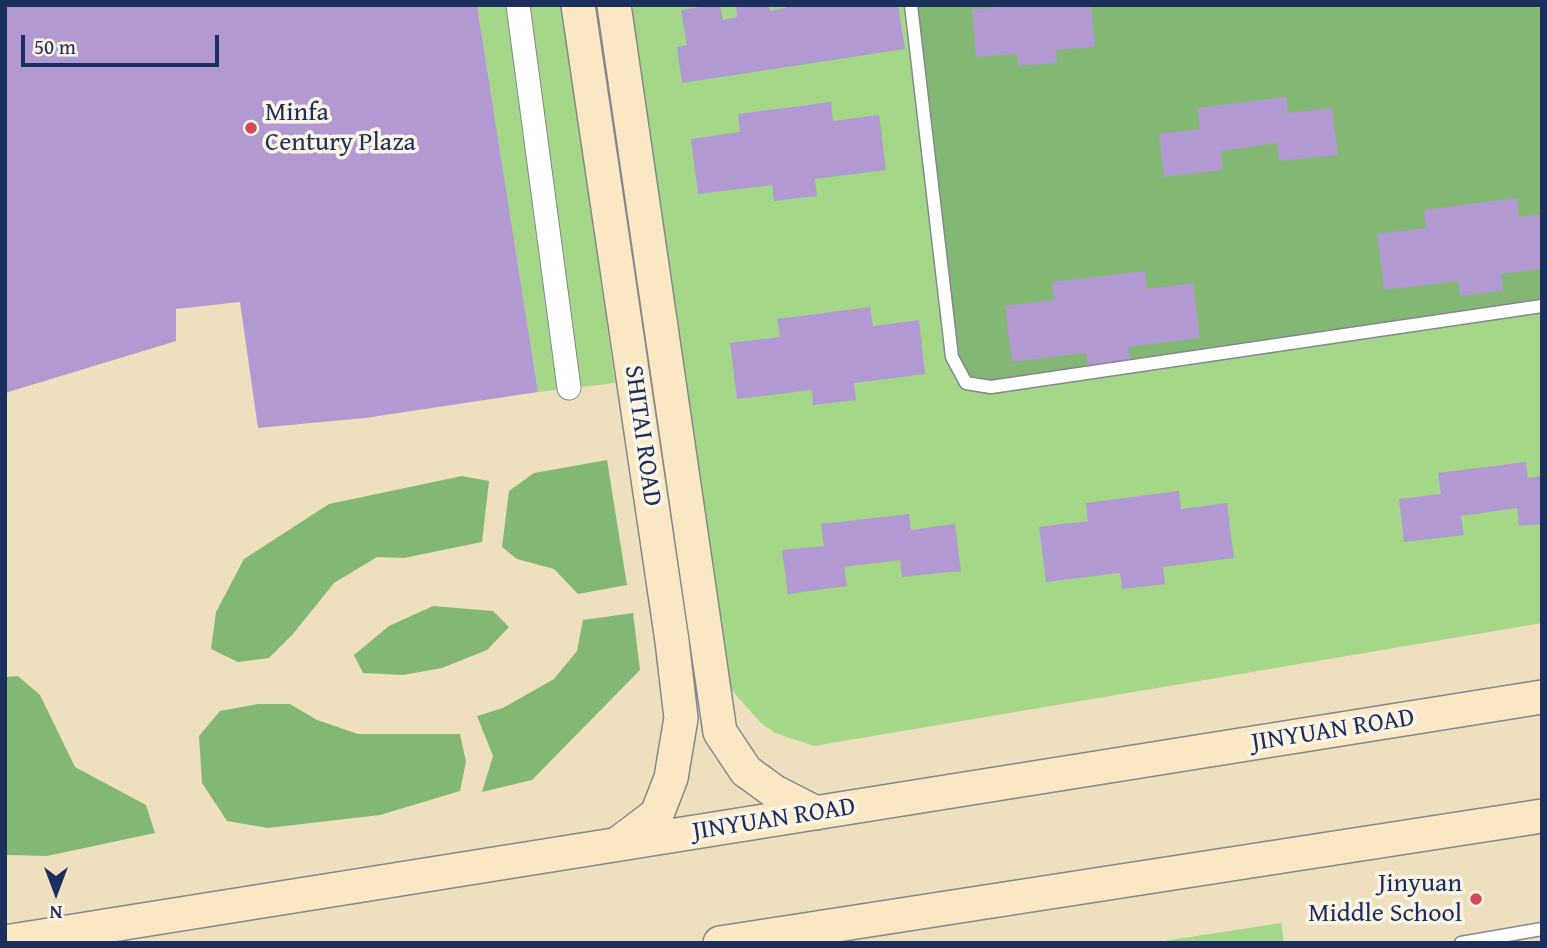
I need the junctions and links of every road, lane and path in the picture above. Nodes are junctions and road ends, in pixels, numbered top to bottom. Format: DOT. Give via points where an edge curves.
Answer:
graph roads {
  1 [pos="518,5"];
  2 [pos="578,5"];
  3 [pos="614,5"];
  4 [pos="911,5"];
  5 [pos="1542,306"];
  6 [pos="569,388"];
  7 [pos="1542,697"];
  8 [pos="816,813"];
  9 [pos="1542,816"];
  10 [pos="616,845"];
  11 [pos="863,921"];
  12 [pos="1542,929"];
  13 [pos="5,942"];
  14 [pos="720,943"];
  15 [pos="834,943"];
  16 [pos="1461,943"];
  1 -- 6 [label="street"];
  2 -- 10 [label="main road, SHITAI ROAD" via="681,718 671,778 657,814"];
  3 -- 8 [label="main road, SHITAI ROAD" via="720,733 746,771"];
  4 -- 5 [label="lane" via="952,357 966,383 991,387"];
  7 -- 8 [label="main road, JINYUAN ROAD"];
  8 -- 10 [label="main road, JINYUAN ROAD"];
  9 -- 11 [label="main road"];
  10 -- 13 [label="main road, JINYUAN ROAD"];
  11 -- 14 [label="main road"];
  11 -- 15 [label="main road"];
  12 -- 16 [label="lane"];
}
